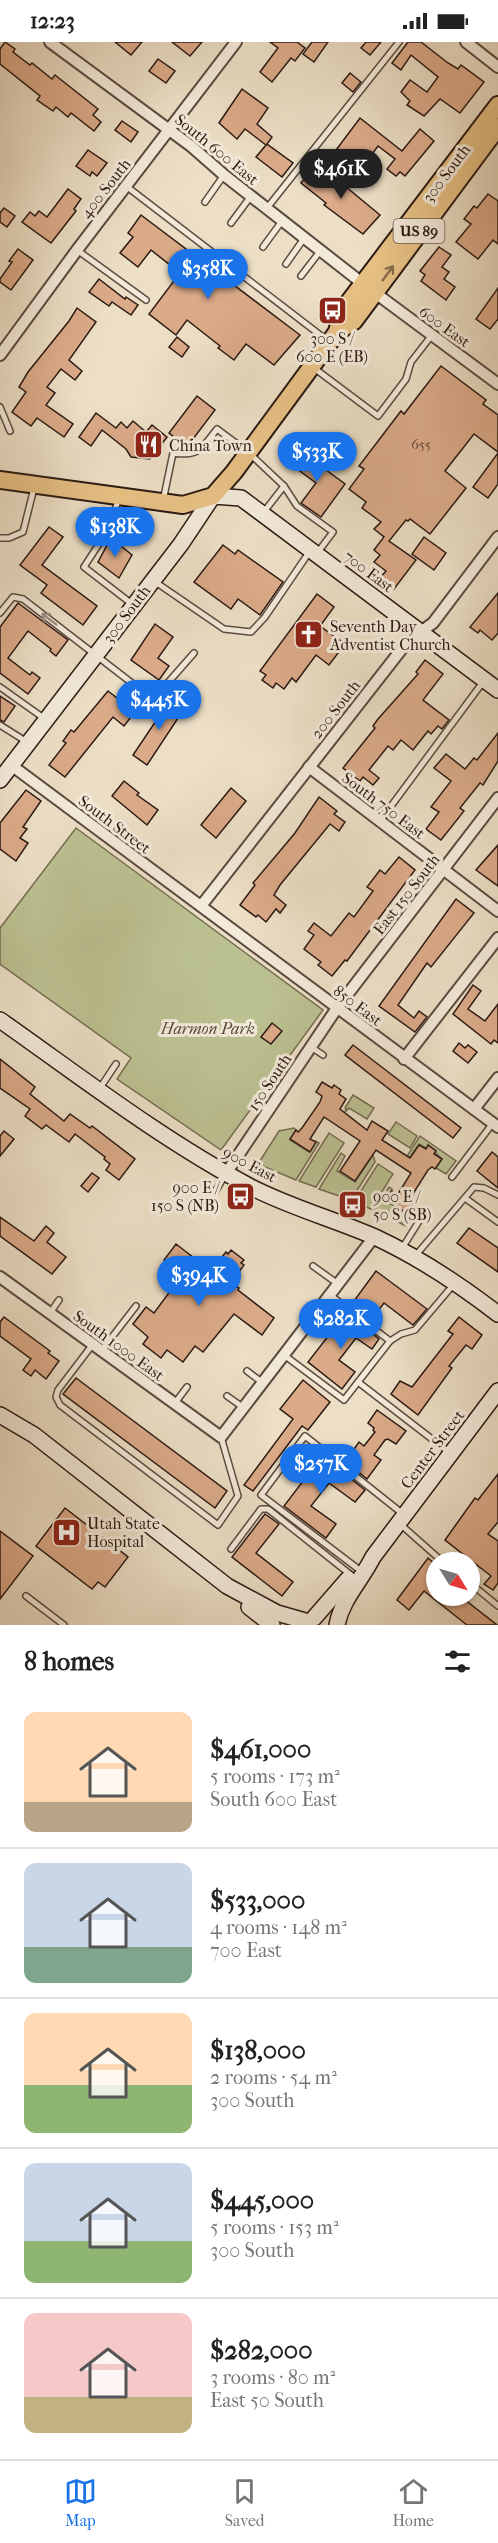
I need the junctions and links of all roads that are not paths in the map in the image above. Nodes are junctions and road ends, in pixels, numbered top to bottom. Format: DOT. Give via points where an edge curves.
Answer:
graph roads {
  1 [pos="50,42"];
  2 [pos="236,42"];
  3 [pos="399,42"];
  4 [pos="466,42"];
  5 [pos="498,67"];
  6 [pos="498,105"];
  7 [pos="498,127"];
  8 [pos="169,129"];
  9 [pos="224,175"];
  10 [pos="126,185"];
  11 [pos="251,196"];
  12 [pos="205,202"];
  13 [pos="267,208"];
  14 [pos="283,220"];
  15 [pos="231,223"];
  16 [pos="305,237"];
  17 [pos="263,247"];
  18 [pos="76,250"];
  19 [pos="321,250"];
  20 [pos="286,264"];
  21 [pos="301,276"];
  22 [pos="368,288"];
  23 [pos="146,300"];
  24 [pos="432,335"];
  25 [pos="333,337"];
  26 [pos="0,355"];
  27 [pos="311,366"];
  28 [pos="498,384"];
  29 [pos="0,407"];
  30 [pos="10,431"];
  31 [pos="248,452"];
  32 [pos="0,480"];
  33 [pos="35,486"];
  34 [pos="284,486"];
  35 [pos="213,496"];
  36 [pos="119,497"];
  37 [pos="163,502"];
  38 [pos="262,514"];
  39 [pos="0,538"];
  40 [pos="496,543"];
  41 [pos="314,552"];
  42 [pos="153,580"];
  43 [pos="134,605"];
  44 [pos="0,613"];
  45 [pos="419,631"];
  46 [pos="194,653"];
  47 [pos="96,654"];
  48 [pos="485,680"];
  49 [pos="0,687"];
  50 [pos="498,690"];
  51 [pos="46,720"];
  52 [pos="0,725"];
  53 [pos="28,743"];
  54 [pos="11,765"];
  55 [pos="309,767"];
  56 [pos="0,780"];
  57 [pos="498,798"];
  58 [pos="380,821"];
  59 [pos="444,870"];
  60 [pos="201,906"];
  61 [pos="498,911"];
  62 [pos="498,938"];
  63 [pos="337,1008"];
  64 [pos="0,1020"];
  65 [pos="311,1047"];
  66 [pos="323,1055"];
  67 [pos="404,1059"];
  68 [pos="116,1064"];
  69 [pos="498,1078"];
  70 [pos="99,1090"];
  71 [pos="474,1109"];
  72 [pos="495,1125"];
  73 [pos="227,1172"];
  74 [pos="452,1177"];
  75 [pos="498,1195"];
  76 [pos="465,1198"];
  77 [pos="208,1204"];
  78 [pos="421,1218"];
  79 [pos="498,1222"];
  80 [pos="374,1237"];
  81 [pos="408,1253"];
  82 [pos="313,1266"];
  83 [pos="0,1277"];
  84 [pos="455,1282"];
  85 [pos="338,1284"];
  86 [pos="330,1295"];
  87 [pos="59,1300"];
  88 [pos="136,1306"];
  89 [pos="50,1313"];
  90 [pos="498,1314"];
  91 [pos="390,1341"];
  92 [pos="97,1347"];
  93 [pos="284,1355"];
  94 [pos="247,1371"];
  95 [pos="358,1382"];
  96 [pos="263,1383"];
  97 [pos="187,1388"];
  98 [pos="498,1391"];
  99 [pos="227,1396"];
  100 [pos="175,1404"];
  101 [pos="244,1408"];
  102 [pos="0,1415"];
  103 [pos="221,1437"];
  104 [pos="451,1454"];
  105 [pos="402,1519"];
  106 [pos="231,1549"];
  107 [pos="434,1552"];
  108 [pos="373,1557"];
  109 [pos="354,1572"];
  110 [pos="227,1586"];
  111 [pos="480,1591"];
  112 [pos="26,1596"];
  113 [pos="498,1606"];
  114 [pos="306,1621"];
  115 [pos="64,1625"];
  116 [pos="272,1625"];
  117 [pos="335,1625"];
  1 -- 8 [label="street, South 600 East"];
  2 -- 8 [label="street, 400 South"];
  3 -- 13 [label="lane"];
  4 -- 5 [label="street"];
  6 -- 22 [label="main road, 300 South / US 89"];
  22 -- 7 [label="main road, 300 South / US 89, one-way"];
  8 -- 9 [label="street, South 600 East"];
  8 -- 10 [label="street, 400 South"];
  9 -- 11 [label="street, South 600 East"];
  9 -- 12 [label="lane"];
  10 -- 18 [label="street, 400 South"];
  10 -- 25 [label="lane"];
  11 -- 13 [label="street, South 600 East"];
  11 -- 15 [label="lane"];
  13 -- 14 [label="street, South 600 East"];
  14 -- 16 [label="street, South 600 East"];
  14 -- 17 [label="lane"];
  16 -- 19 [label="street, South 600 East"];
  16 -- 20 [label="lane"];
  18 -- 23 [label="lane"];
  18 -- 26 [label="street, 400 South"];
  19 -- 21 [label="lane"];
  19 -- 22 [label="street, South 600 East"];
  22 -- 24 [label="street, 600 East"];
  22 -- 25 [label="main road, 300 South / US 89" via="342,311"];
  24 -- 27 [label="lane" via="378,416"];
  24 -- 28 [label="street, 600 East"];
  25 -- 27 [label="main road, 300 South / US 89"];
  27 -- 31 [label="main road, 300 South / US 89"];
  29 -- 30 [label="lane"];
  31 -- 34 [label="lane"];
  31 -- 35 [label="main road, 300 South / US 89"];
  31 -- 37 [label="lane" via="217,429 201,450 189,456 173,453"];
  32 -- 33 [label="main road"];
  33 -- 36 [label="main road"];
  33 -- 39 [label="lane" via="23,532"];
  34 -- 38 [label="lane"];
  34 -- 41 [label="lane" via="297,506 333,532"];
  35 -- 37 [label="main road" via="183,505"];
  35 -- 38 [label="street, 700 East" via="241,498"];
  35 -- 42 [label="street, 300 South"];
  36 -- 37 [label="main road"];
  36 -- 43 [label="lane" via="108,530 84,567"];
  38 -- 41 [label="street, 700 East"];
  40 -- 45 [label="street, 200 South" via="433,622"];
  41 -- 42 [label="lane" via="251,632 224,629"];
  41 -- 45 [label="street, 700 East"];
  42 -- 43 [label="street, 300 South"];
  43 -- 47 [label="street, 300 South"];
  47 -- 44 [label="lane, one-way" via="23,599 13,597"];
  45 -- 48 [label="street, 700 East"];
  45 -- 55 [label="street, 200 South"];
  46 -- 47 [label="lane" via="150,697"];
  47 -- 51 [label="street, 300 South"];
  48 -- 50 [label="street, 700 East"];
  48 -- 58 [label="lane"];
  49 -- 51 [label="lane"];
  51 -- 53 [label="street, 300 South"];
  52 -- 53 [label="lane"];
  53 -- 54 [label="street, 300 South"];
  54 -- 56 [label="street, 300 South"];
  54 -- 60 [label="street, South Street"];
  55 -- 58 [label="street, South 750 East"];
  55 -- 60 [label="street, 200 South"];
  57 -- 59 [label="street, East 150 South"];
  58 -- 59 [label="street, South 750 East"];
  59 -- 61 [label="street, South 750 East"];
  59 -- 63 [label="street, East 150 South"];
  60 -- 63 [label="street, 850 East"];
  62 -- 67 [label="street"];
  63 -- 65 [label="street, 150 South"];
  63 -- 67 [label="street, 850 East"];
  64 -- 70 [label="street, 900 East"];
  65 -- 66 [label="lane"];
  65 -- 73 [label="street, 150 South"];
  67 -- 71 [label="street, 850 East"];
  68 -- 70 [label="lane"];
  69 -- 71 [label="street"];
  70 -- 73 [label="street, 900 East" via="178,1145"];
  71 -- 72 [label="street, 850 East"];
  72 -- 74 [label="lane"];
  73 -- 77 [label="lane"];
  73 -- 80 [label="street, 900 East" via="250,1186"];
  75 -- 76 [label="lane" via="474,1187"];
  76 -- 79 [label="lane"];
  76 -- 81 [label="lane"];
  78 -- 81 [label="lane"];
  80 -- 81 [label="street, 900 East"];
  80 -- 85 [label="street"];
  81 -- 84 [label="street, 900 East"];
  82 -- 85 [label="lane"];
  83 -- 89 [label="street, South 1000 East"];
  84 -- 90 [label="street, 900 East"];
  84 -- 91 [label="lane" via="415,1330"];
  85 -- 86 [label="street"];
  86 -- 91 [label="lane"];
  86 -- 93 [label="street"];
  87 -- 89 [label="lane"];
  88 -- 92 [label="lane"];
  89 -- 92 [label="street, South 1000 East"];
  91 -- 95 [label="lane"];
  92 -- 100 [label="street, South 1000 East"];
  92 -- 103 [label="lane" via="58,1390 60,1405 218,1525 238,1496"];
  93 -- 95 [label="lane" via="344,1400"];
  93 -- 96 [label="street"];
  94 -- 96 [label="lane"];
  95 -- 104 [label="lane"];
  96 -- 101 [label="street"];
  97 -- 100 [label="lane"];
  98 -- 104 [label="street, Center Street"];
  99 -- 101 [label="lane"];
  100 -- 103 [label="street, South 1000 East"];
  101 -- 103 [label="street"];
  102 -- 110 [label="street" via="34,1435"];
  104 -- 105 [label="street, Center Street"];
  105 -- 107 [label="lane"];
  105 -- 108 [label="street, Center Street"];
  105 -- 109 [label="lane" via="305,1436 261,1495"];
  106 -- 109 [label="lane" via="261,1509 267,1509"];
  108 -- 109 [label="street, Center Street"];
  108 -- 117 [label="street, Center Street" via="346,1598"];
  109 -- 114 [label="street, Center Street"];
  110 -- 114 [label="street" via="277,1613"];
  110 -- 116 [label="street"];
  111 -- 113 [label="lane"];
  112 -- 115 [label="lane"];
  114 -- 117 [label="street" via="327,1620"];
}
